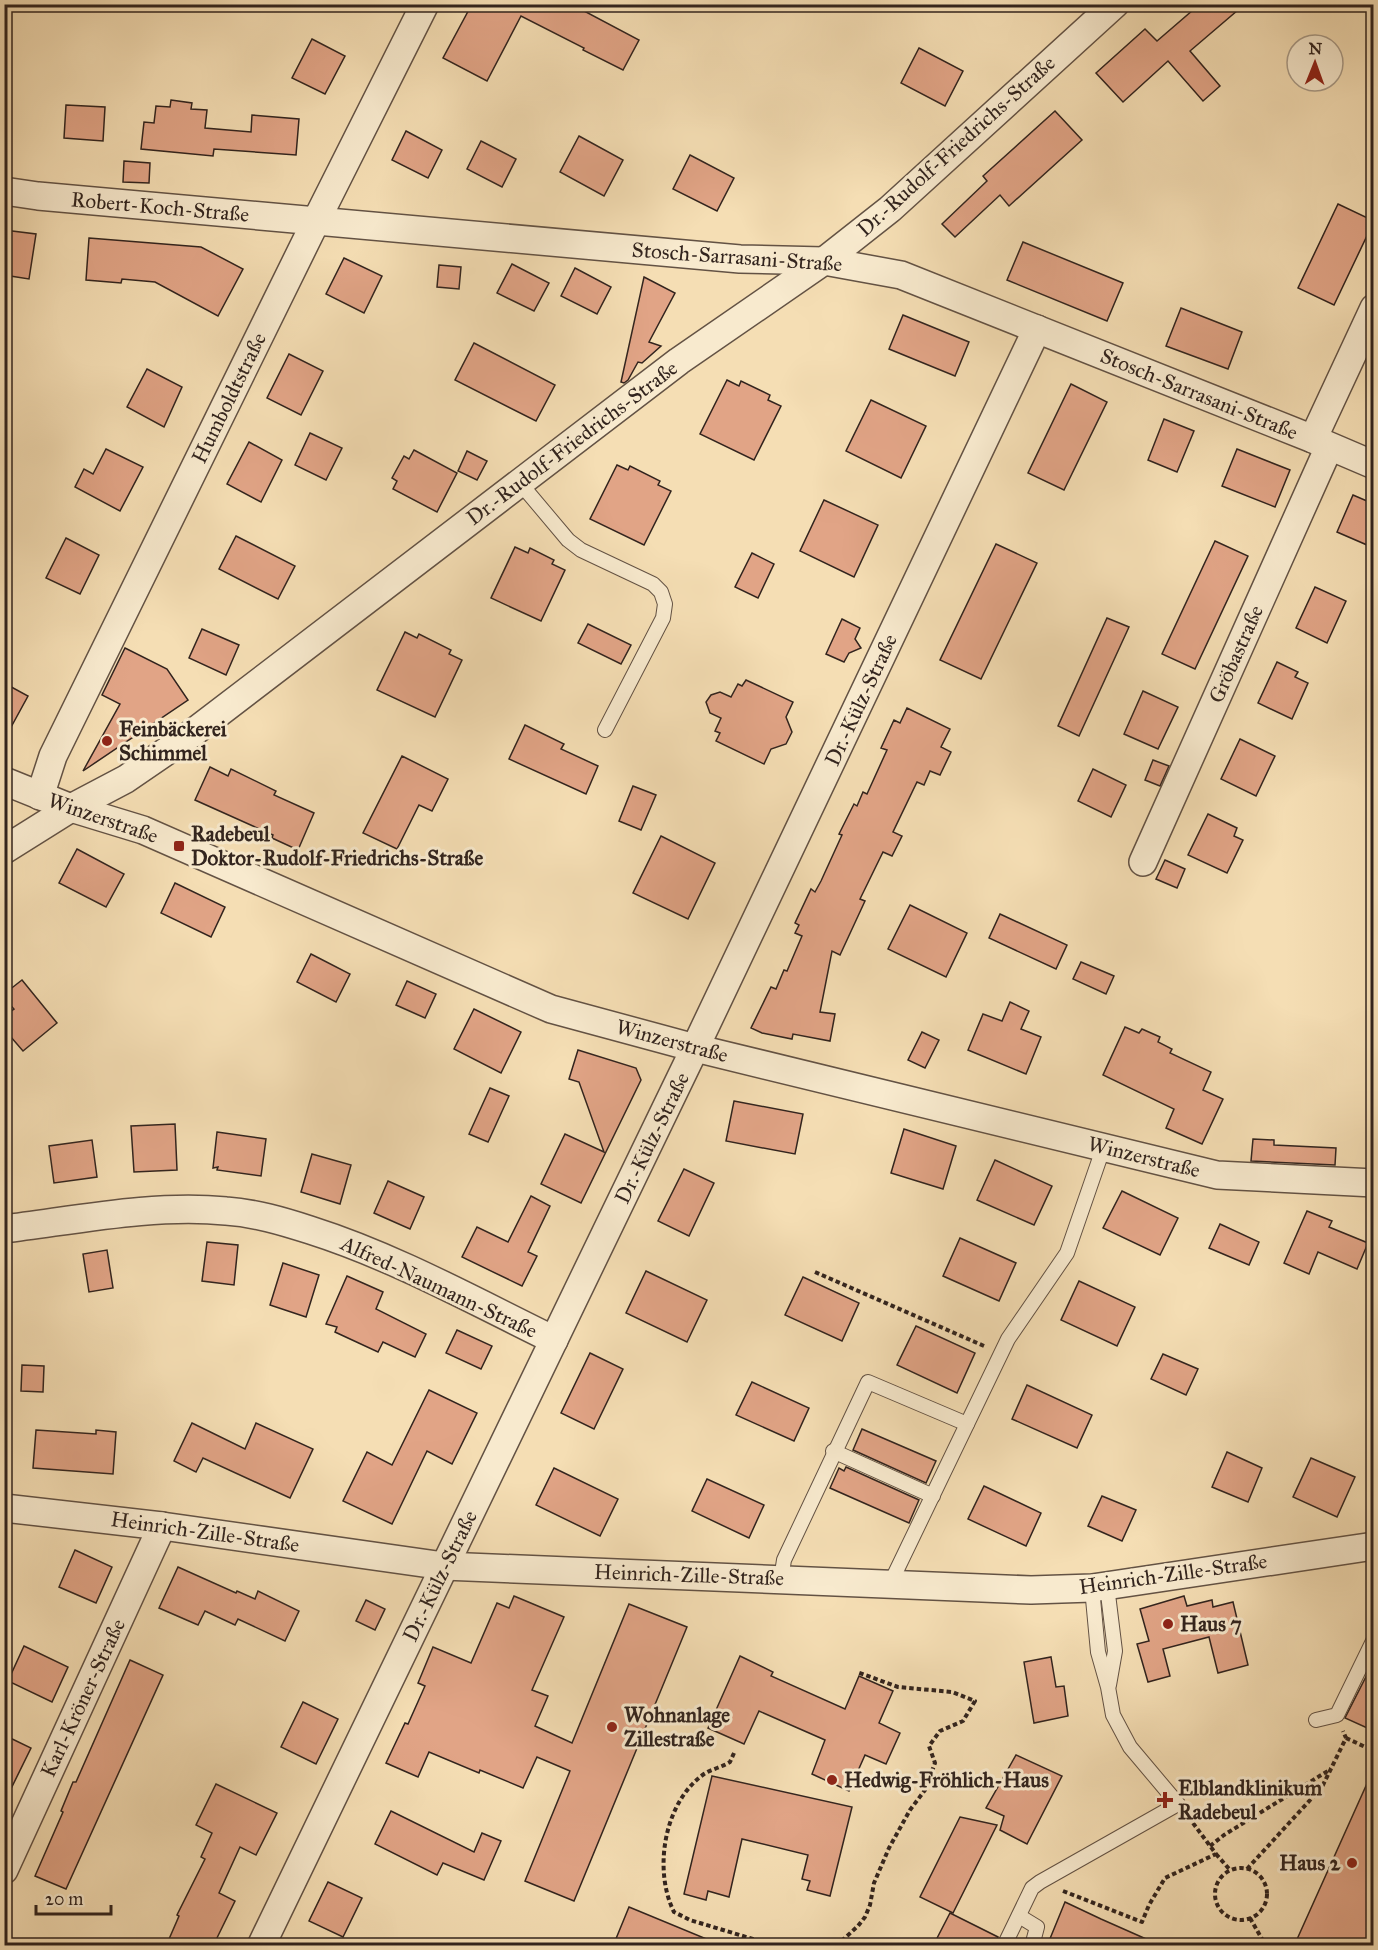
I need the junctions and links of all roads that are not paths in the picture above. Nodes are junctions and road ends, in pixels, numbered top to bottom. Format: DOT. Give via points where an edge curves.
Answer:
graph roads {
  1 [pos="425,4"];
  2 [pos="1115,4"];
  3 [pos="4,191"];
  4 [pos="316,221"];
  5 [pos="824,261"];
  6 [pos="1374,308"];
  7 [pos="1037,328"];
  8 [pos="1321,443"];
  9 [pos="1374,465"];
  10 [pos="520,483"];
  11 [pos="605,730"];
  12 [pos="4,781"];
  13 [pos="40,796"];
  14 [pos="70,808"];
  15 [pos="4,850"];
  16 [pos="1143,862"];
  17 [pos="695,1048"];
  18 [pos="1104,1146"];
  19 [pos="1374,1183"];
  20 [pos="4,1229"];
  21 [pos="554,1340"];
  22 [pos="967,1424"];
  23 [pos="833,1451"];
  24 [pos="933,1496"];
  25 [pos="4,1508"];
  26 [pos="162,1526"];
  27 [pos="1374,1546"];
  28 [pos="444,1566"];
  29 [pos="782,1579"];
  30 [pos="890,1584"];
  31 [pos="1099,1587"];
  32 [pos="1374,1639"];
  33 [pos="1316,1720"];
  34 [pos="4,1870"];
  35 [pos="1018,1916"];
  36 [pos="261,1946"];
  37 [pos="1004,1946"];
  38 [pos="1032,1946"];
  1 -- 4 [label="street, Humboldtstraße"];
  2 -- 5 [label="street, Dr.-Rudolf-Friedrichs-Straße" via="890,209"];
  3 -- 4 [label="street, Robert-Koch-Straße"];
  4 -- 5 [label="street, Stosch-Sarrasani-Straße" via="740,259"];
  4 -- 13 [label="street, Humboldtstraße" via="53,756"];
  5 -- 7 [label="street, Stosch-Sarrasani-Straße" via="901,275"];
  5 -- 10 [label="street, Dr.-Rudolf-Friedrichs-Straße" via="680,361"];
  6 -- 8 [label="street, Gröbastraße"];
  7 -- 8 [label="street, Stosch-Sarrasani-Straße"];
  7 -- 17 [label="street, Dr.-Külz-Straße"];
  8 -- 9 [label="street, Stosch-Sarrasani-Straße"];
  8 -- 16 [label="street, Gröbastraße"];
  10 -- 11 [label="lane" via="568,540 653,584 661,592 665,604 663,618"];
  10 -- 14 [label="street, Dr.-Rudolf-Friedrichs-Straße" via="190,735 126,779"];
  12 -- 13 [label="street, Winzerstraße"];
  13 -- 14 [label="street, Winzerstraße"];
  14 -- 15 [label="street, Dr.-Rudolf-Friedrichs-Straße"];
  14 -- 17 [label="street, Winzerstraße" via="143,830 550,1009"];
  17 -- 18 [label="street, Winzerstraße"];
  17 -- 21 [label="street, Dr.-Külz-Straße"];
  18 -- 19 [label="street, Winzerstraße" via="1217,1175"];
  18 -- 22 [label="lane" via="1067,1252 1008,1339"];
  20 -- 21 [label="street, Alfred-Naumann-Straße" via="159,1210 253,1214 386,1257"];
  21 -- 28 [label="street, Dr.-Külz-Straße"];
  22 -- 23 [label="lane" via="868,1382"];
  22 -- 24 [label="lane"];
  23 -- 24 [label="lane"];
  23 -- 29 [label="lane" via="784,1560"];
  24 -- 30 [label="lane"];
  25 -- 26 [label="street, Heinrich-Zille-Straße"];
  26 -- 28 [label="street, Heinrich-Zille-Straße"];
  26 -- 34 [label="street, Karl-Kröner-Straße"];
  27 -- 31 [label="street, Heinrich-Zille-Straße"];
  28 -- 29 [label="street, Heinrich-Zille-Straße"];
  28 -- 36 [label="street, Dr.-Külz-Straße"];
  29 -- 30 [label="street, Heinrich-Zille-Straße"];
  30 -- 31 [label="street, Heinrich-Zille-Straße" via="1031,1590"];
  31 -- 35 [label="lane" via="1114,1651 1108,1687 1113,1715 1130,1746 1178,1804 1040,1882 1032,1888"];
  32 -- 33 [label="lane" via="1337,1715"];
  35 -- 37 [label="lane"];
  35 -- 38 [label="lane" via="1037,1927"];
}
